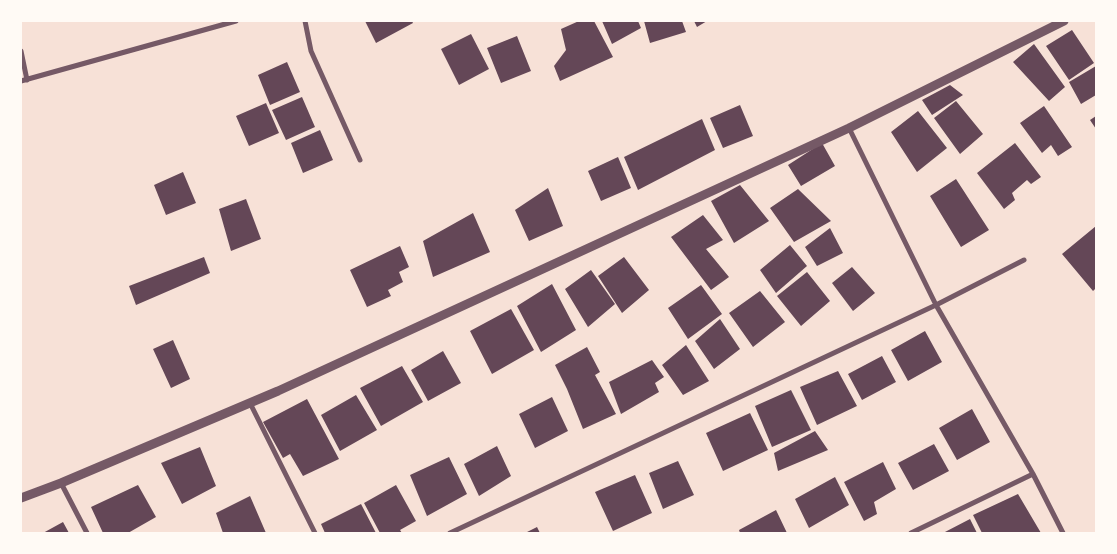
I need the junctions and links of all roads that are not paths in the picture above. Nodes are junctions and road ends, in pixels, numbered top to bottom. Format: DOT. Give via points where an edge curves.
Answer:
graph roads {
  1 [pos="236,21"];
  2 [pos="305,21"];
  3 [pos="1064,21"];
  4 [pos="21,51"];
  5 [pos="27,80"];
  6 [pos="21,81"];
  7 [pos="849,128"];
  8 [pos="360,160"];
  9 [pos="1024,260"];
  10 [pos="936,305"];
  11 [pos="250,403"];
  12 [pos="1033,474"];
  13 [pos="61,483"];
  14 [pos="21,498"];
  15 [pos="87,533"];
  16 [pos="315,533"];
  17 [pos="450,533"];
  18 [pos="911,533"];
  19 [pos="1063,533"];
  1 -- 5 [label="street"];
  2 -- 8 [label="street" via="311,52"];
  3 -- 7 [label="street"];
  4 -- 5 [label="street"];
  5 -- 6 [label="street"];
  7 -- 10 [label="street"];
  7 -- 11 [label="street"];
  9 -- 10 [label="street"];
  10 -- 12 [label="street"];
  10 -- 17 [label="street"];
  11 -- 13 [label="street"];
  11 -- 16 [label="street"];
  12 -- 18 [label="street"];
  12 -- 19 [label="street"];
  13 -- 14 [label="street"];
  13 -- 15 [label="street"];
}
